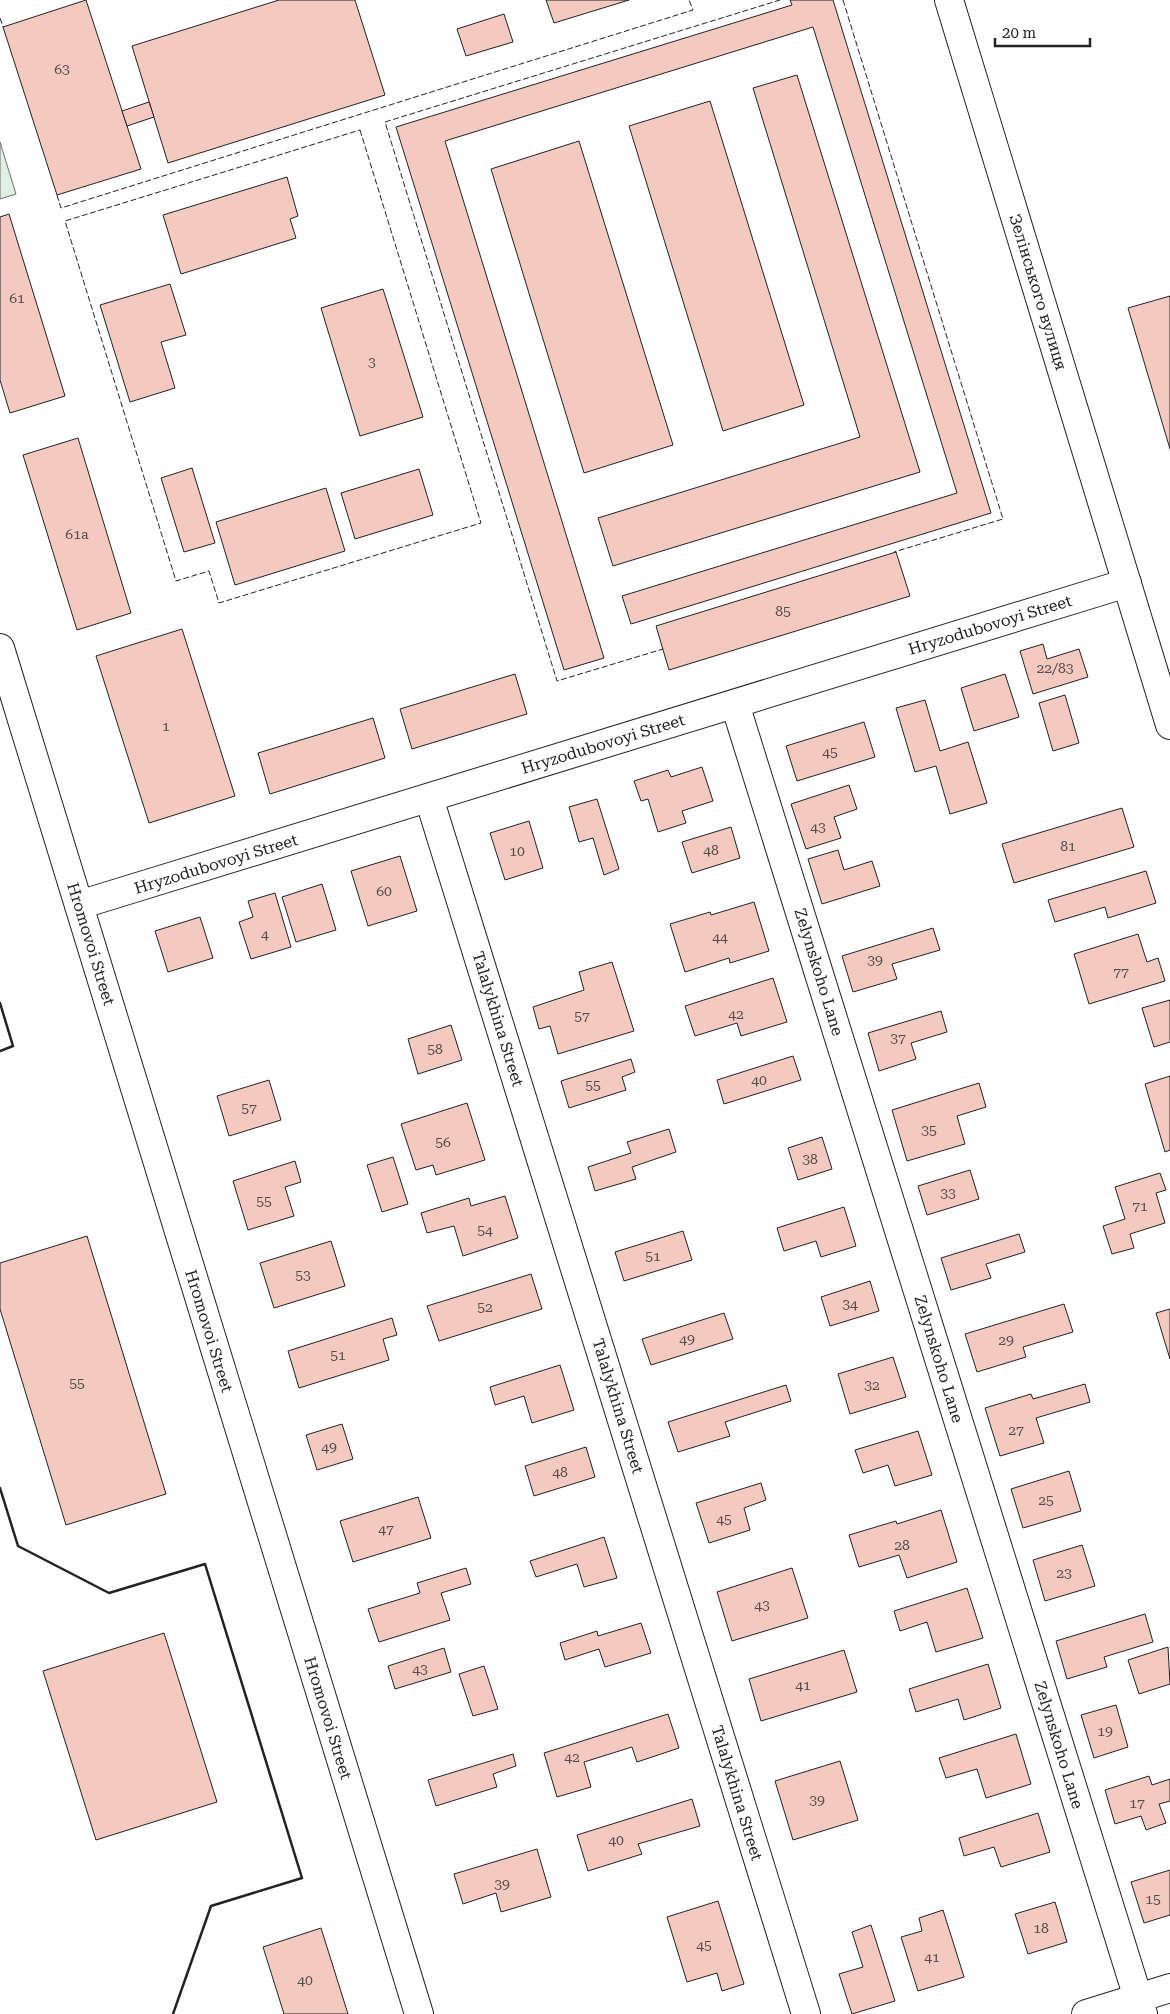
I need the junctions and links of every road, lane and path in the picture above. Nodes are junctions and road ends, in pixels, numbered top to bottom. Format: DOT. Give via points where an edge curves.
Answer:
graph roads {
  1 [pos="948,0"];
  2 [pos="1127,583"];
  3 [pos="0,648"];
  4 [pos="735,704"];
  5 [pos="1170,725"];
  6 [pos="429,798"];
  7 [pos="79,906"];
  8 [pos="1170,1988"];
  9 [pos="1140,2006"];
  10 [pos="419,2014"];
  11 [pos="806,2014"];
  12 [pos="1086,2014"];
  1 -- 2 [label="street, Зелінського вулиця"];
  2 -- 4 [label="street, Hryzodubovoyi Street"];
  2 -- 5 [label="street, Зелінського вулиця"];
  3 -- 7 [label="street, Hromovoi Street"];
  4 -- 6 [label="street, Hryzodubovoyi Street"];
  4 -- 9 [label="street, Zelynskoho Lane"];
  6 -- 7 [label="street, Hryzodubovoyi Street"];
  6 -- 11 [label="street, Talalykhina Street"];
  7 -- 10 [label="street, Hromovoi Street"];
  8 -- 9 [label="street"];
  9 -- 12 [label="street"];
}
